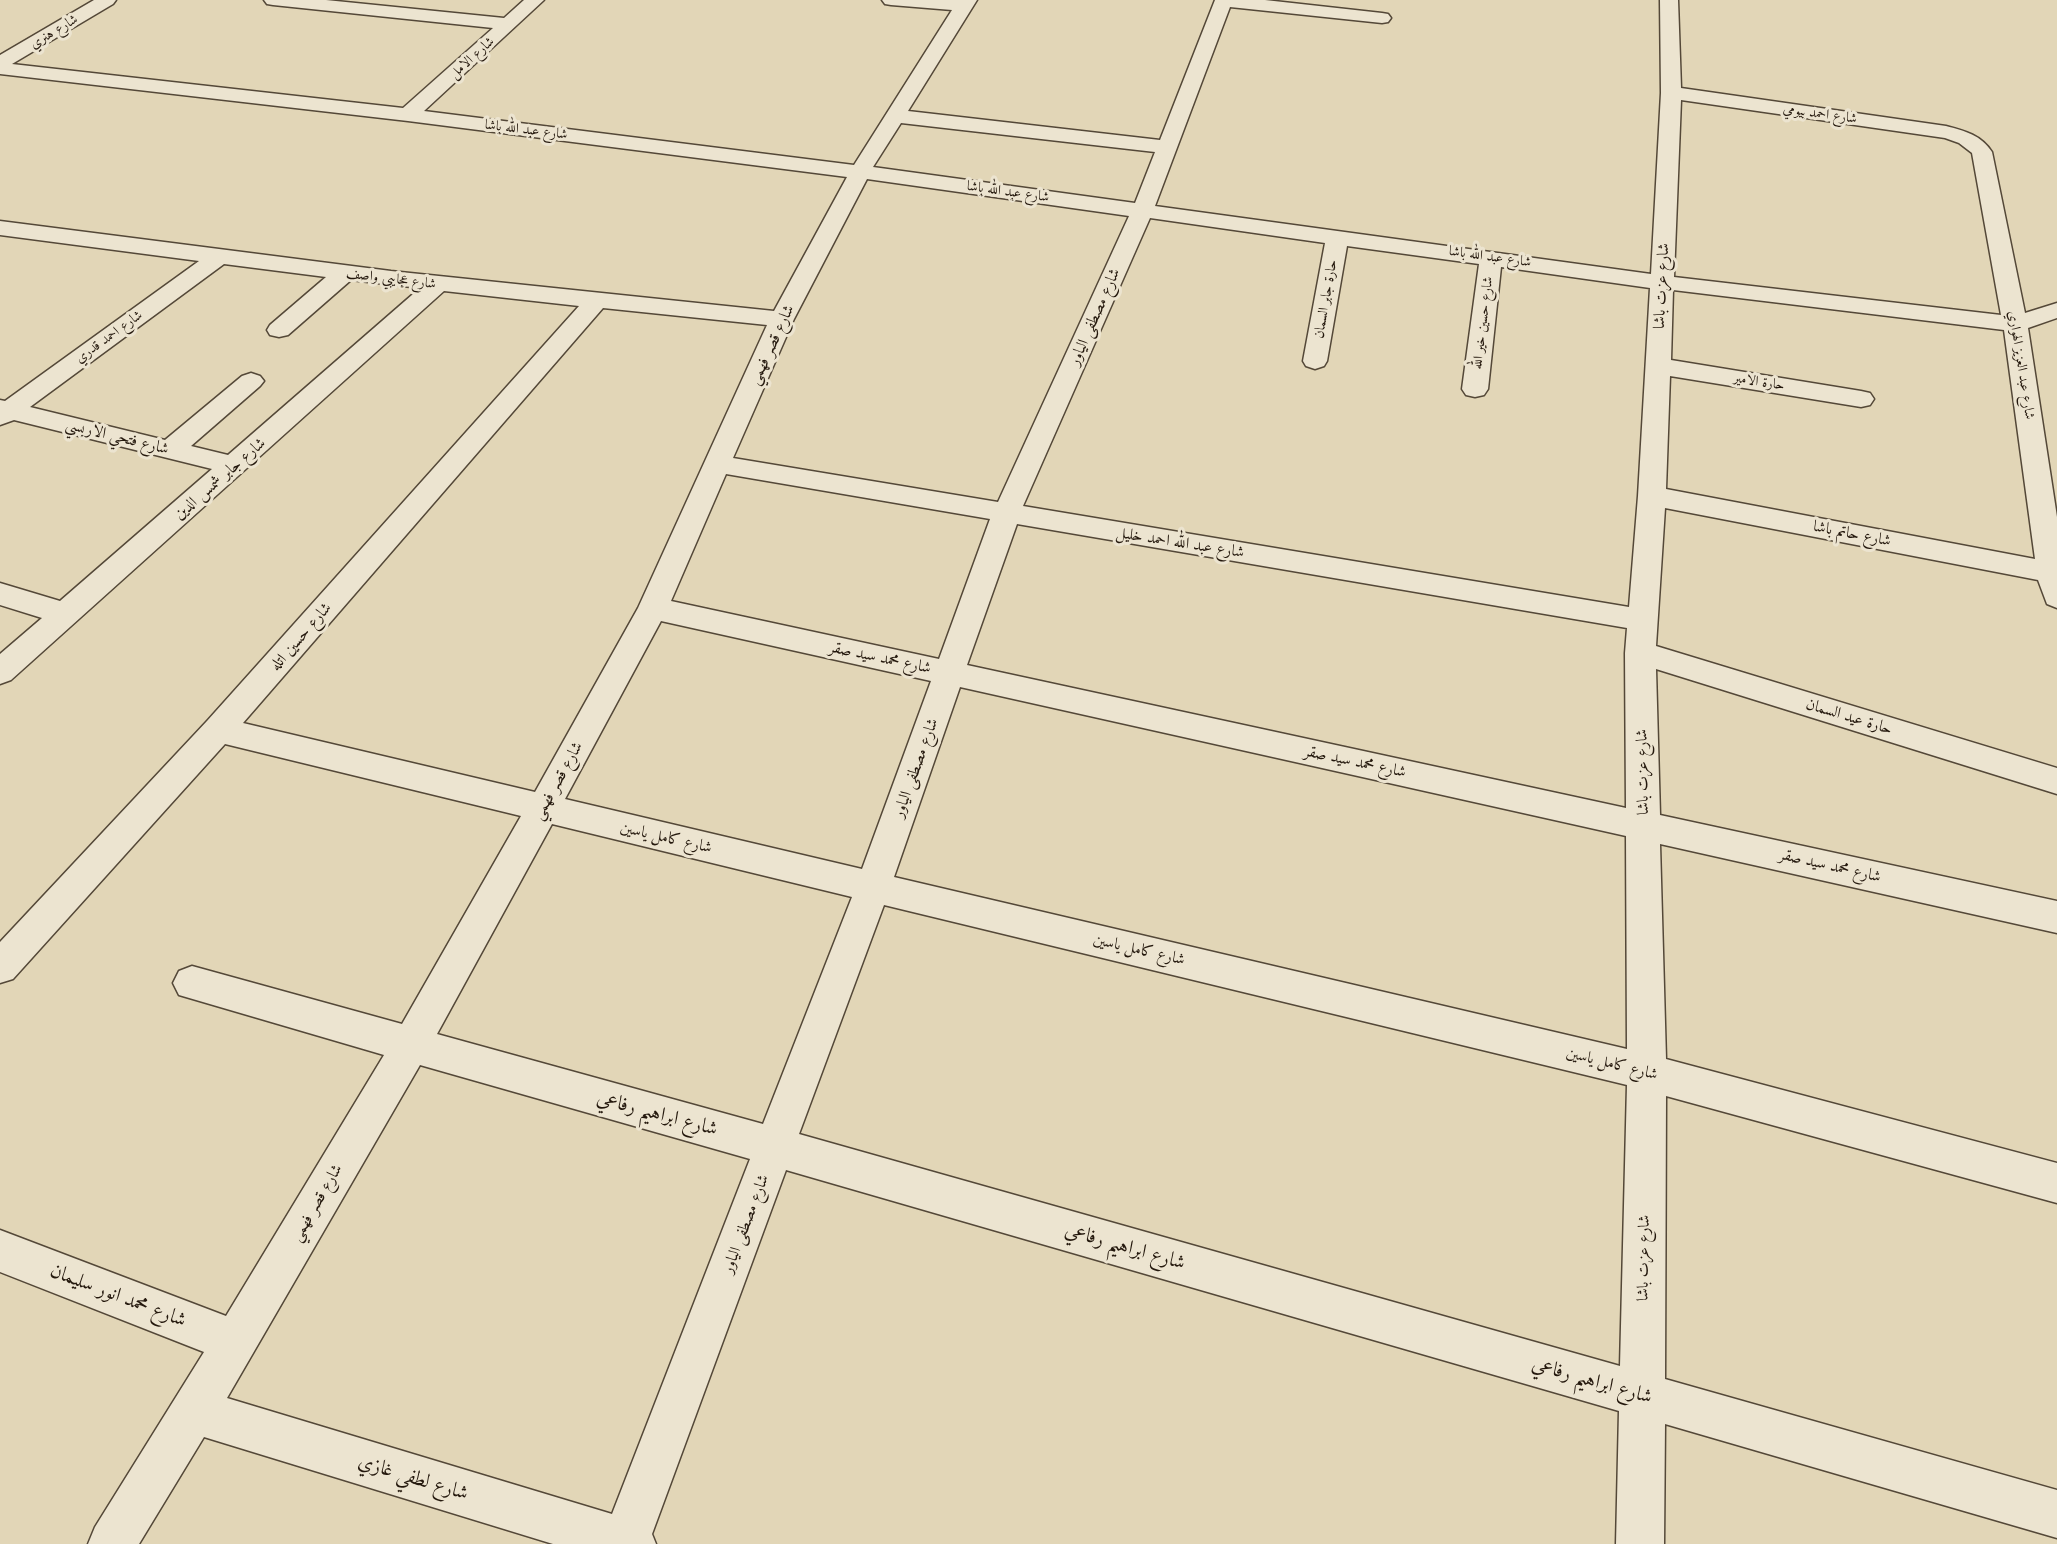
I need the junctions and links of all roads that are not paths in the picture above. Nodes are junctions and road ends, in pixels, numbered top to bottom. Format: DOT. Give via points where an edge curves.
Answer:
graph roads {
  1 [pos="107,0"];
  2 [pos="273,0"];
  3 [pos="535,0"];
  4 [pos="891,0"];
  5 [pos="1224,0"];
  6 [pos="1669,0"];
  7 [pos="967,3"];
  8 [pos="1382,18"];
  9 [pos="510,24"];
  10 [pos="0,63"];
  11 [pos="0,68"];
  12 [pos="1671,93"];
  13 [pos="408,115"];
  14 [pos="897,116"];
  15 [pos="1969,139"];
  16 [pos="1169,147"];
  17 [pos="860,172"];
  18 [pos="1143,210"];
  19 [pos="0,228"];
  20 [pos="1337,236"];
  21 [pos="1491,257"];
  22 [pos="218,258"];
  23 [pos="345,273"];
  24 [pos="1661,282"];
  25 [pos="438,285"];
  26 [pos="596,302"];
  27 [pos="2057,310"];
  28 [pos="782,319"];
  29 [pos="2015,324"];
  30 [pos="279,330"];
  31 [pos="1315,361"];
  32 [pos="1658,366"];
  33 [pos="251,381"];
  34 [pos="1475,389"];
  35 [pos="1861,399"];
  36 [pos="3,412"];
  37 [pos="170,450"];
  38 [pos="717,464"];
  39 [pos="235,466"];
  40 [pos="1652,496"];
  41 [pos="1006,514"];
  42 [pos="2054,584"];
  43 [pos="0,594"];
  44 [pos="653,608"];
  45 [pos="66,614"];
  46 [pos="1643,620"];
  47 [pos="1640,653"];
  48 [pos="0,672"];
  49 [pos="950,674"];
  50 [pos="218,730"];
  51 [pos="2057,781"];
  52 [pos="543,809"];
  53 [pos="1644,825"];
  54 [pos="873,887"];
  55 [pos="2057,917"];
  56 [pos="0,967"];
  57 [pos="192,983"];
  58 [pos="410,1046"];
  59 [pos="1647,1072"];
  60 [pos="776,1147"];
  61 [pos="2057,1184"];
  62 [pos="0,1251"];
  63 [pos="236,1342"];
  64 [pos="1642,1396"];
  65 [pos="193,1411"];
  66 [pos="2057,1514"];
  67 [pos="627,1543"];
  68 [pos="112,1544"];
  69 [pos="1640,1544"];
  1 -- 10 [label="street, شارع هنري"];
  2 -- 9 [label="street"];
  3 -- 9 [label="street, شارع الامل"];
  4 -- 7 [label="street"];
  5 -- 8 [label="street"];
  5 -- 16 [label="street, شارع مصطفى الياور"];
  6 -- 12 [label="street, شارع عزت باشا"];
  7 -- 14 [label="street, شارع قصر فهمي"];
  9 -- 13 [label="street, شارع الامل"];
  11 -- 13 [label="street, شارع عبد الله باشا"];
  12 -- 15 [label="street, شارع احمد بيومي" via="1934,130"];
  12 -- 24 [label="street, شارع عزت باشا"];
  13 -- 17 [label="street, شارع عبد الله باشا"];
  14 -- 16 [label="street"];
  14 -- 17 [label="street, شارع قصر فهمي"];
  15 -- 29 [label="street, شارع عبد العزيز الهواري" via="1982,152"];
  16 -- 18 [label="street, شارع مصطفى الياور"];
  17 -- 18 [label="street, شارع عبد الله باشا"];
  17 -- 28 [label="street, شارع قصر فهمي"];
  18 -- 20 [label="street, شارع عبد الله باشا"];
  18 -- 41 [label="street, شارع مصطفى الياور"];
  19 -- 22 [label="street, شارع عجايبي واصف"];
  20 -- 21 [label="street, شارع عبد الله باشا"];
  20 -- 31 [label="street, حارة جابر السمان"];
  21 -- 24 [label="street, شارع عبد الله باشا"];
  21 -- 34 [label="street, شارع حسين خير الله"];
  22 -- 23 [label="street, شارع عجايبي واصف"];
  22 -- 36 [label="street, شارع احمد قدري"];
  23 -- 25 [label="street, شارع عجايبي واصف"];
  23 -- 30 [label="street"];
  24 -- 29 [label="street, شارع عبد الله باشا"];
  24 -- 32 [label="street, شارع عزت باشا"];
  25 -- 26 [label="street, شارع عجايبي واصف"];
  25 -- 39 [label="street, شارع جابر شمس الدين"];
  26 -- 28 [label="street, شارع عجايبي واصف"];
  26 -- 50 [label="street, شارع حسين اتله"];
  27 -- 29 [label="street"];
  28 -- 38 [label="street, شارع قصر فهمي"];
  29 -- 42 [label="street, شارع عبد العزيز الهواري"];
  32 -- 35 [label="street, حارة الامير"];
  32 -- 40 [label="street, شارع عزت باشا"];
  33 -- 37 [label="street"];
  36 -- 37 [label="street, شارع فتحي الاربسي"];
  37 -- 39 [label="street, شارع فتحي الاربسي"];
  38 -- 41 [label="street, شارع عبد الله احمد خليل"];
  38 -- 44 [label="street, شارع قصر فهمي"];
  39 -- 45 [label="street, شارع جابر شمس الدين"];
  40 -- 42 [label="street, شارع حاتم باشا"];
  40 -- 46 [label="street, شارع عزت باشا"];
  41 -- 46 [label="street, شارع عبد الله احمد خليل"];
  41 -- 49 [label="street, شارع مصطفى الياور"];
  43 -- 45 [label="street"];
  44 -- 49 [label="street, شارع محمد سيد صقر"];
  44 -- 52 [label="street, شارع قصر فهمي"];
  45 -- 48 [label="street, شارع جابر شمس الدين"];
  46 -- 47 [label="street, شارع عزت باشا"];
  47 -- 51 [label="street, حارة عيد السمان"];
  47 -- 53 [label="street, شارع عزت باشا"];
  49 -- 53 [label="street, شارع محمد سيد صقر"];
  49 -- 54 [label="street, شارع مصطفى الياور"];
  50 -- 52 [label="street, شارع كامل ياسين"];
  50 -- 56 [label="street, شارع حسين اتله"];
  52 -- 54 [label="street, شارع كامل ياسين"];
  52 -- 58 [label="street, شارع قصر فهمي"];
  53 -- 55 [label="street, شارع محمد سيد صقر"];
  53 -- 59 [label="street, شارع عزت باشا"];
  54 -- 59 [label="street, شارع كامل ياسين"];
  54 -- 60 [label="street, شارع مصطفى الياور"];
  57 -- 58 [label="street, شارع ابراهيم رفاعي"];
  58 -- 60 [label="street, شارع ابراهيم رفاعي"];
  58 -- 63 [label="street, شارع قصر فهمي"];
  59 -- 61 [label="street, شارع كامل ياسين"];
  59 -- 64 [label="street, شارع عزت باشا"];
  60 -- 64 [label="street, شارع ابراهيم رفاعي"];
  60 -- 67 [label="street, شارع مصطفى الياور"];
  62 -- 63 [label="street, شارع محمد انور سليمان"];
  63 -- 65 [label="street, شارع قصر فهمي"];
  64 -- 66 [label="street, شارع ابراهيم رفاعي"];
  64 -- 69 [label="street, شارع عزت باشا"];
  65 -- 67 [label="street, شارع لطفي غازي"];
  65 -- 68 [label="street, شارع قصر فهمي"];
}
